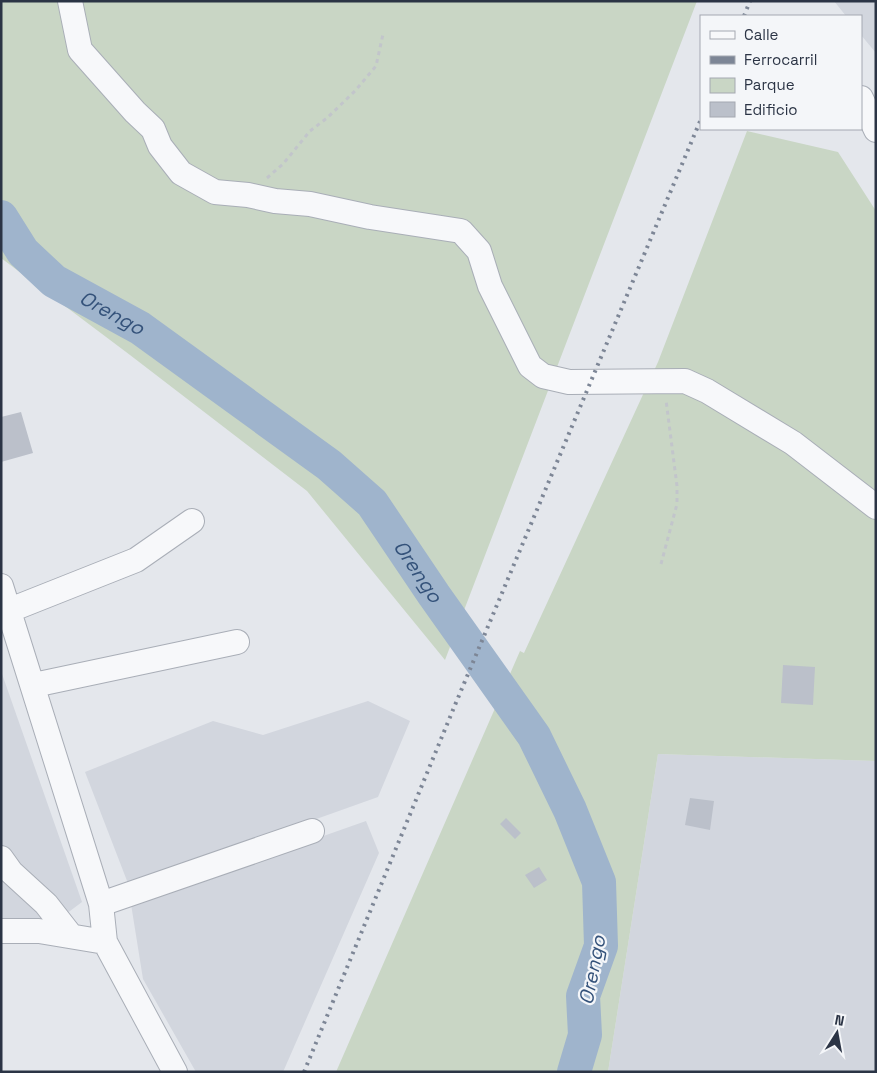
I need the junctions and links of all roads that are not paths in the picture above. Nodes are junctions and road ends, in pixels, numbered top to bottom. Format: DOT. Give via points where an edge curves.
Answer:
graph roads {
  1 [pos="70,1"];
  2 [pos="862,100"];
  3 [pos="876,130"];
  4 [pos="876,507"];
  5 [pos="192,521"];
  6 [pos="1,586"];
  7 [pos="10,610"];
  8 [pos="237,642"];
  9 [pos="34,685"];
  10 [pos="312,831"];
  11 [pos="1,858"];
  12 [pos="101,904"];
  13 [pos="1,931"];
  14 [pos="71,936"];
  15 [pos="105,942"];
  16 [pos="175,1072"];
  1 -- 4 [label="street" via="80,50 153,129 160,146 181,173 215,192 310,204 461,231 478,250 490,286 530,366 543,376 569,382 685,381 793,443"];
  2 -- 3 [label="street"];
  5 -- 7 [label="street" via="136,560"];
  6 -- 7 [label="street"];
  7 -- 9 [label="street"];
  8 -- 9 [label="street"];
  9 -- 12 [label="street"];
  10 -- 12 [label="street"];
  11 -- 14 [label="street" via="11,872 46,904"];
  12 -- 15 [label="street"];
  13 -- 14 [label="street"];
  14 -- 15 [label="street"];
  15 -- 16 [label="street"];
}
